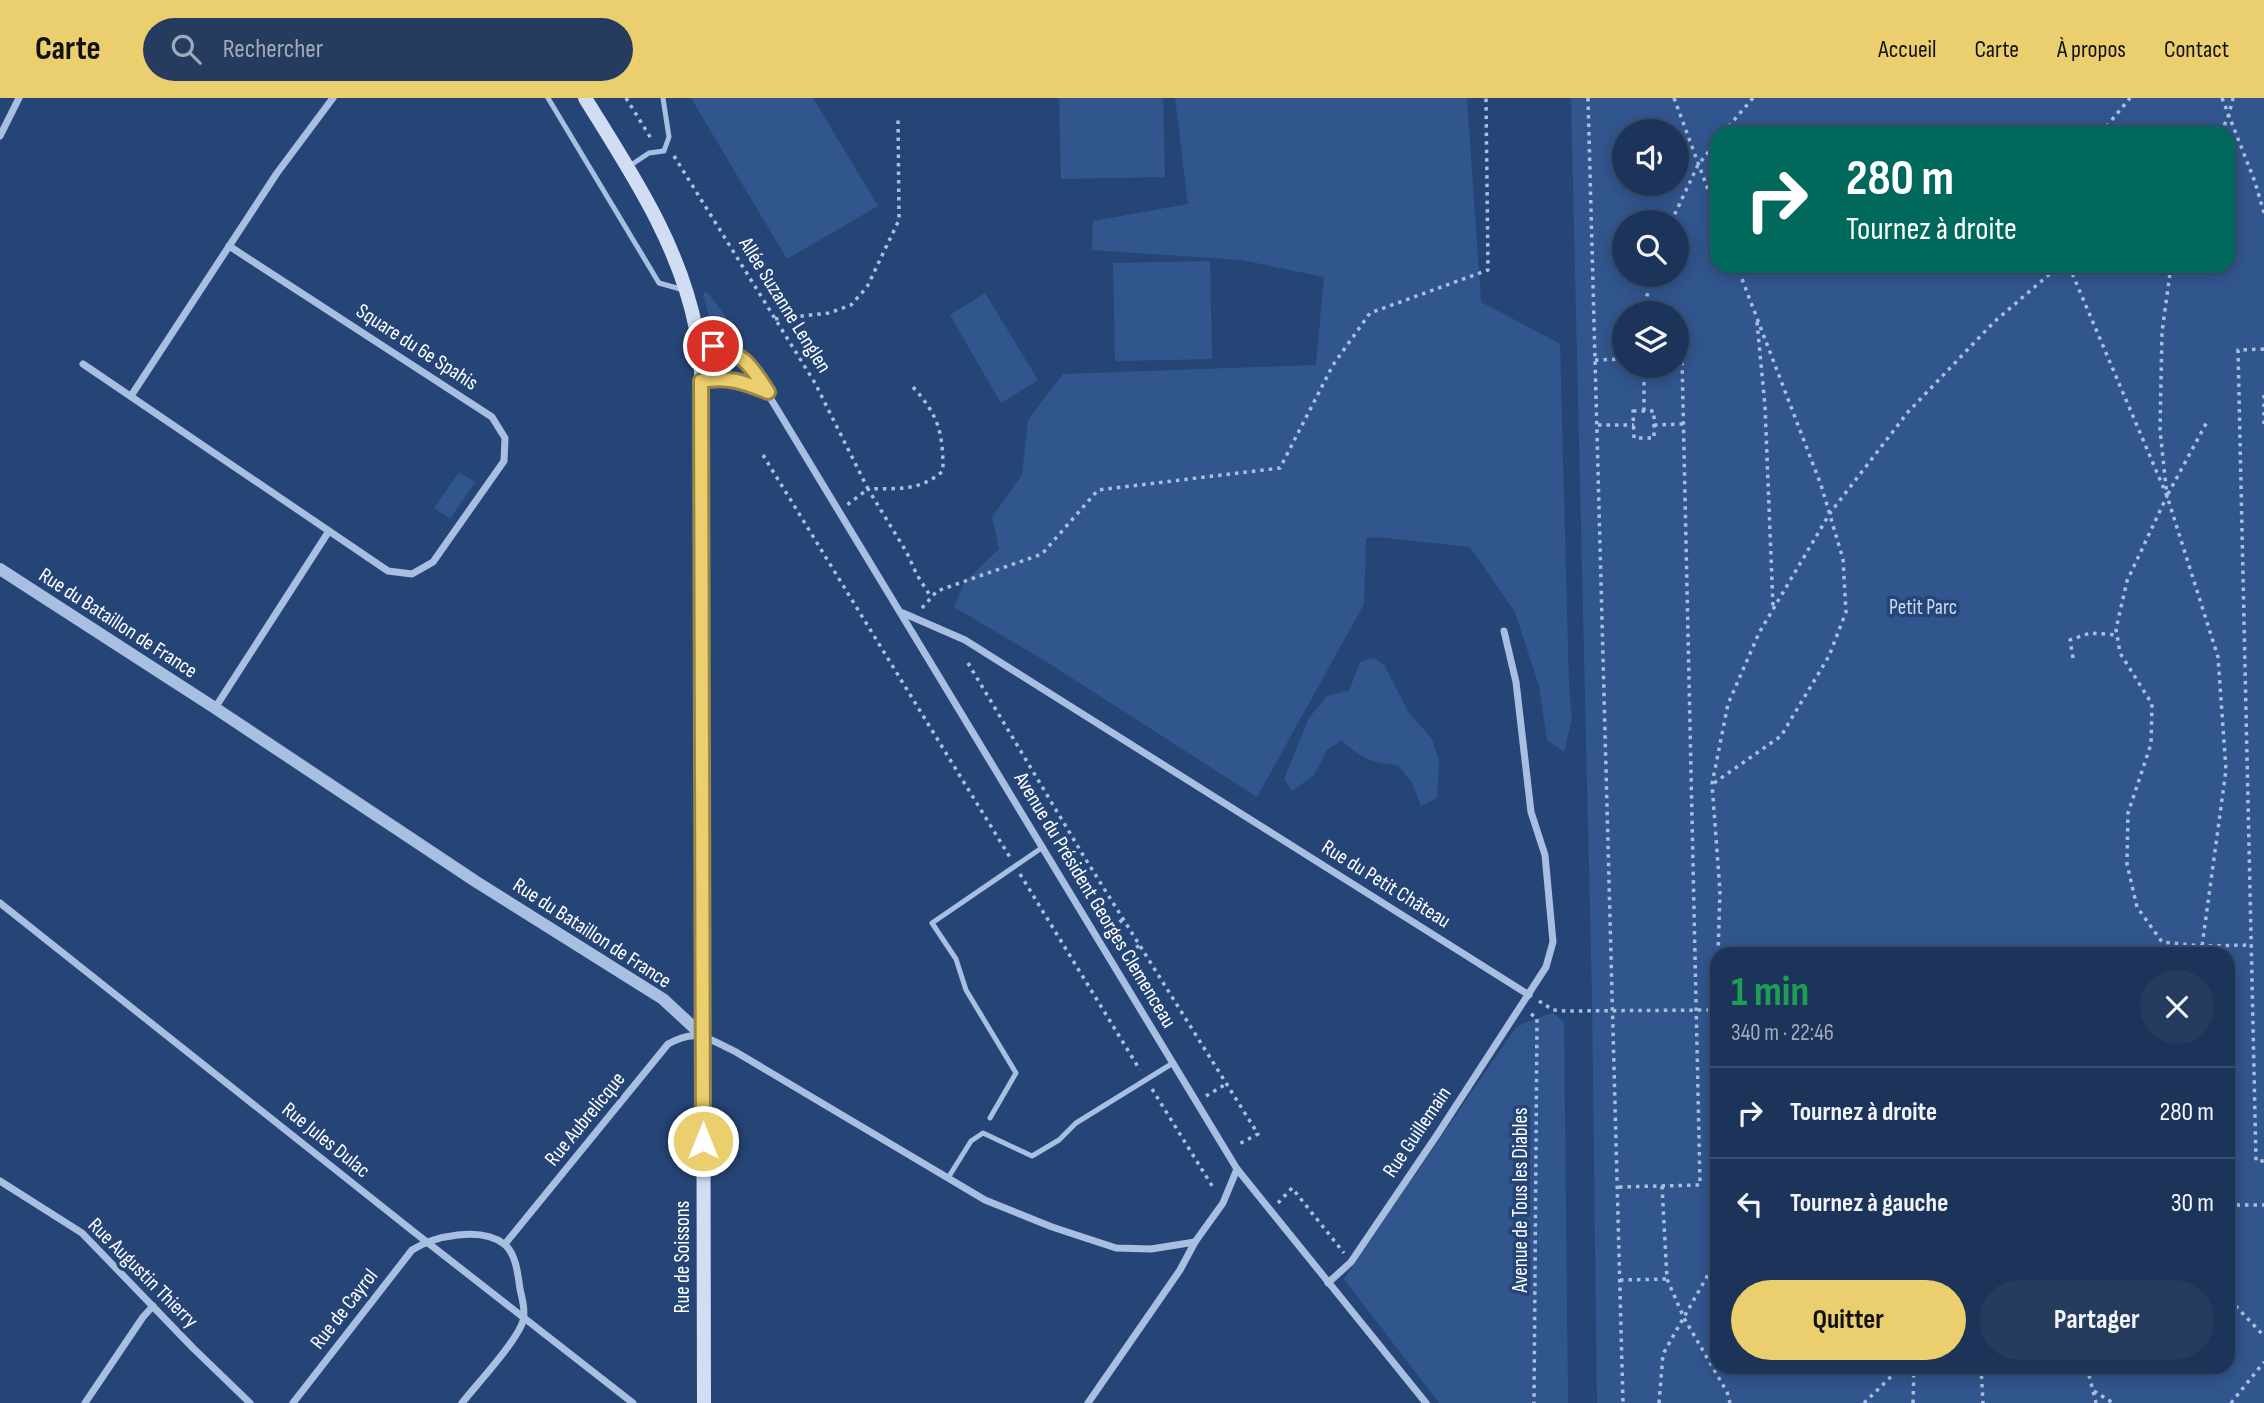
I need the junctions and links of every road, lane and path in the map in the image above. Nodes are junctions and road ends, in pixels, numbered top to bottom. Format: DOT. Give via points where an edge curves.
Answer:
graph roads {
  1 [pos="19,98"];
  2 [pos="333,98"];
  3 [pos="548,98"];
  4 [pos="585,98"];
  5 [pos="626,98"];
  6 [pos="663,98"];
  7 [pos="1486,98"];
  8 [pos="1588,98"];
  9 [pos="1674,98"];
  10 [pos="1753,98"];
  11 [pos="2130,98"];
  12 [pos="2222,98"];
  13 [pos="2233,98"];
  14 [pos="2229,114"];
  15 [pos="898,116"];
  16 [pos="1729,126"];
  17 [pos="2107,126"];
  18 [pos="2224,126"];
  19 [pos="2234,126"];
  20 [pos="2235,130"];
  21 [pos="0,136"];
  22 [pos="1710,150"];
  23 [pos="662,151"];
  24 [pos="1698,165"];
  25 [pos="628,167"];
  26 [pos="1710,196"];
  27 [pos="1677,210"];
  28 [pos="2264,213"];
  29 [pos="229,246"];
  30 [pos="1740,273"];
  31 [pos="2051,273"];
  32 [pos="2072,273"];
  33 [pos="2170,273"];
  34 [pos="686,290"];
  35 [pos="1756,315"];
  36 [pos="775,319"];
  37 [pos="699,348"];
  38 [pos="2264,349"];
  39 [pos="1612,359"];
  40 [pos="1595,360"];
  41 [pos="83,364"];
  42 [pos="1644,378"];
  43 [pos="1682,378"];
  44 [pos="701,381"];
  45 [pos="913,387"];
  46 [pos="768,392"];
  47 [pos="2264,395"];
  48 [pos="131,396"];
  49 [pos="1644,411"];
  50 [pos="2208,420"];
  51 [pos="1683,424"];
  52 [pos="2264,424"];
  53 [pos="1597,425"];
  54 [pos="1634,425"];
  55 [pos="1654,425"];
  56 [pos="763,456"];
  57 [pos="868,489"];
  58 [pos="2167,496"];
  59 [pos="839,510"];
  60 [pos="1830,513"];
  61 [pos="329,531"];
  62 [pos="0,569"];
  63 [pos="931,597"];
  64 [pos="1773,610"];
  65 [pos="902,612"];
  66 [pos="917,620"];
  67 [pos="1504,631"];
  68 [pos="2117,635"];
  69 [pos="2073,658"];
  70 [pos="968,663"];
  71 [pos="215,708"];
  72 [pos="1712,784"];
  73 [pos="1043,848"];
  74 [pos="1015,866"];
  75 [pos="0,903"];
  76 [pos="1124,919"];
  77 [pos="1096,936"];
  78 [pos="1140,945"];
  79 [pos="2251,945"];
  80 [pos="2203,946"];
  81 [pos="1718,947"];
  82 [pos="1113,963"];
  83 [pos="1529,995"];
  84 [pos="1521,1006"];
  85 [pos="1696,1010"];
  86 [pos="1710,1010"];
  87 [pos="1613,1012"];
  88 [pos="703,1036"];
  89 [pos="1173,1063"];
  90 [pos="1146,1080"];
  91 [pos="1226,1084"];
  92 [pos="1196,1101"];
  93 [pos="990,1118"];
  94 [pos="1226,1152"];
  95 [pos="2264,1160"];
  96 [pos="1237,1169"];
  97 [pos="948,1178"];
  98 [pos="0,1181"];
  99 [pos="1619,1186"];
  100 [pos="1662,1186"];
  101 [pos="1223,1203"];
  102 [pos="2235,1205"];
  103 [pos="2264,1205"];
  104 [pos="1272,1210"];
  105 [pos="426,1241"];
  106 [pos="1195,1242"];
  107 [pos="505,1244"];
  108 [pos="1351,1262"];
  109 [pos="1710,1272"];
  110 [pos="1667,1279"];
  111 [pos="1620,1280"];
  112 [pos="1328,1283"];
  113 [pos="2235,1305"];
  114 [pos="153,1306"];
  115 [pos="524,1318"];
  116 [pos="1684,1318"];
  117 [pos="2264,1336"];
  118 [pos="1710,1362"];
  119 [pos="2264,1362"];
  120 [pos="1717,1374"];
  121 [pos="1894,1374"];
  122 [pos="1914,1374"];
  123 [pos="1981,1374"];
  124 [pos="2089,1374"];
  125 [pos="2093,1391"];
  126 [pos="85,1403"];
  127 [pos="250,1403"];
  128 [pos="293,1403"];
  129 [pos="462,1403"];
  130 [pos="633,1403"];
  131 [pos="704,1403"];
  132 [pos="1088,1403"];
  133 [pos="1426,1403"];
  134 [pos="1534,1403"];
  135 [pos="1623,1403"];
  136 [pos="1659,1403"];
  137 [pos="1730,1403"];
  138 [pos="1864,1403"];
  139 [pos="1913,1403"];
  140 [pos="1983,1403"];
  141 [pos="2096,1403"];
  142 [pos="2113,1403"];
  143 [pos="2231,1403"];
  1 -- 21 [label="street"];
  2 -- 29 [label="street" via="276,173"];
  3 -- 34 [label="lane" via="659,284"];
  4 -- 25 [label="main road, Rue de Soissons"];
  5 -- 23 [label="path, Allée Suzanne Lenglen"];
  6 -- 23 [label="lane" via="670,137"];
  7 -- 63 [label="path" via="1488,270 1370,313 1333,365 1280,468 1098,490 1042,554 944,588"];
  8 -- 40 [label="path"];
  9 -- 24 [label="path"];
  10 -- 16 [label="path"];
  11 -- 17 [label="path"];
  12 -- 14 [label="path"];
  13 -- 14 [label="path"];
  14 -- 18 [label="path"];
  14 -- 19 [label="path"];
  15 -- 36 [label="path" via="899,220 867,287 850,305 829,313"];
  20 -- 28 [label="path"];
  22 -- 24 [label="path"];
  23 -- 25 [label="lane" via="649,153"];
  23 -- 36 [label="path, Allée Suzanne Lenglen" via="676,158"];
  24 -- 26 [label="path"];
  24 -- 27 [label="path"];
  25 -- 34 [label="main road, Rue de Soissons" via="678,264"];
  29 -- 48 [label="street"];
  29 -- 61 [label="street, Square du 6e Spahis" via="492,417 505,438 504,461 433,562 412,574 388,571"];
  30 -- 35 [label="path"];
  31 -- 60 [label="path" via="1994,322 1908,412"];
  32 -- 58 [label="path"];
  33 -- 58 [label="path" via="2162,332 2160,418"];
  34 -- 37 [label="main road, Rue de Soissons"];
  35 -- 60 [label="path"];
  35 -- 64 [label="path" via="1765,406"];
  36 -- 57 [label="path, Allée Suzanne Lenglen" via="815,383"];
  37 -- 44 [label="main road, Rue de Soissons"];
  37 -- 46 [label="street, Avenue du Président Georges Clemenceau" via="713,346 734,352"];
  38 -- 79 [label="path" via="2238,350"];
  39 -- 40 [label="path"];
  40 -- 53 [label="path"];
  41 -- 48 [label="street, Square du 6e Spahis"];
  42 -- 49 [label="path"];
  43 -- 51 [label="path"];
  44 -- 46 [label="street" via="734,379"];
  44 -- 88 [label="main road, Rue de Soissons"];
  45 -- 57 [label="path" via="929,406 943,441 943,471 929,483 909,488"];
  46 -- 59 [label="street, Avenue du Président Georges Clemenceau"];
  47 -- 52 [label="path"];
  48 -- 61 [label="street, Square du 6e Spahis"];
  49 -- 54 [label="path" via="1633,411"];
  49 -- 55 [label="path" via="1654,411"];
  50 -- 58 [label="path"];
  51 -- 55 [label="path"];
  51 -- 85 [label="path"];
  53 -- 54 [label="path"];
  53 -- 87 [label="path"];
  54 -- 55 [label="path" via="1634,438 1654,438"];
  56 -- 74 [label="path"];
  57 -- 59 [label="path"];
  57 -- 63 [label="path, Allée Suzanne Lenglen"];
  58 -- 68 [label="path" via="2127,581"];
  58 -- 80 [label="path" via="2218,657 2226,770"];
  59 -- 65 [label="street, Avenue du Président Georges Clemenceau"];
  60 -- 64 [label="path"];
  60 -- 72 [label="path" via="1843,559 1846,612 1829,656 1781,736"];
  61 -- 71 [label="street"];
  62 -- 71 [label="street, Rue du Bataillon de France"];
  63 -- 66 [label="path"];
  64 -- 72 [label="path" via="1728,704"];
  65 -- 66 [label="street, Rue du Petit Château"];
  65 -- 73 [label="street, Avenue du Président Georges Clemenceau"];
  66 -- 83 [label="street, Rue du Petit Château" via="965,640"];
  67 -- 83 [label="street" via="1516,682 1531,812 1545,855 1553,942 1546,967"];
  68 -- 69 [label="path" via="2090,632 2070,640"];
  68 -- 80 [label="path" via="2120,653 2152,704 2151,744 2128,813 2127,864 2137,907 2162,942"];
  70 -- 76 [label="path"];
  71 -- 88 [label="street, Rue du Bataillon de France" via="663,999"];
  72 -- 81 [label="path" via="1720,891"];
  73 -- 74 [label="lane"];
  73 -- 77 [label="street, Avenue du Président Georges Clemenceau"];
  74 -- 90 [label="path"];
  74 -- 93 [label="lane" via="932,923 1016,1073"];
  75 -- 105 [label="street, Rue Jules Dulac"];
  76 -- 77 [label="path"];
  76 -- 78 [label="path"];
  77 -- 82 [label="street, Avenue du Président Georges Clemenceau"];
  78 -- 82 [label="path"];
  78 -- 91 [label="path"];
  79 -- 80 [label="path"];
  79 -- 95 [label="path" via="2256,1161"];
  82 -- 89 [label="street, Avenue du Président Georges Clemenceau"];
  83 -- 84 [label="street, Rue Guillemain"];
  83 -- 87 [label="path" via="1553,1010"];
  84 -- 108 [label="street, Rue Guillemain"];
  84 -- 134 [label="path, Avenue de Tous les Diables" via="1537,1017"];
  85 -- 86 [label="path"];
  85 -- 87 [label="path"];
  85 -- 100 [label="path" via="1700,1185"];
  87 -- 99 [label="path"];
  88 -- 97 [label="street, Rue du Bataillon de France"];
  88 -- 107 [label="street, Rue Aubrelicque" via="684,1035 668,1044"];
  88 -- 131 [label="main road, Rue de Soissons"];
  89 -- 90 [label="lane"];
  89 -- 92 [label="street, Avenue du Président Georges Clemenceau"];
  90 -- 97 [label="lane" via="1032,1156 983,1133 971,1142"];
  90 -- 101 [label="path"];
  91 -- 92 [label="path"];
  91 -- 94 [label="path" via="1258,1134"];
  92 -- 94 [label="street, Avenue du Président Georges Clemenceau"];
  94 -- 96 [label="street, Avenue du Président Georges Clemenceau"];
  96 -- 101 [label="street"];
  96 -- 104 [label="street, Avenue du Président Georges Clemenceau"];
  97 -- 106 [label="street, Rue du Bataillon de France" via="985,1200 1116,1248 1151,1249"];
  98 -- 114 [label="street, Rue Augustin Thierry" via="82,1233"];
  99 -- 100 [label="path"];
  99 -- 111 [label="path"];
  100 -- 110 [label="path"];
  101 -- 106 [label="street"];
  102 -- 103 [label="path"];
  104 -- 108 [label="path" via="1292,1188"];
  104 -- 112 [label="street, Avenue du Président Georges Clemenceau"];
  105 -- 107 [label="street" via="464,1234"];
  105 -- 115 [label="street, Rue Jules Dulac"];
  105 -- 128 [label="street, Rue de Cayrol" via="412,1250"];
  106 -- 132 [label="street"];
  107 -- 115 [label="street" via="516,1264"];
  108 -- 112 [label="street, Rue Guillemain"];
  109 -- 116 [label="path"];
  110 -- 111 [label="path"];
  110 -- 116 [label="path"];
  111 -- 135 [label="path"];
  112 -- 133 [label="street, Avenue du Président Georges Clemenceau"];
  113 -- 117 [label="path"];
  114 -- 126 [label="street"];
  114 -- 127 [label="street, Rue Augustin Thierry"];
  115 -- 129 [label="street"];
  115 -- 130 [label="street, Rue Jules Dulac"];
  116 -- 118 [label="path"];
  116 -- 136 [label="path" via="1663,1354"];
  119 -- 143 [label="path"];
  120 -- 137 [label="path"];
  121 -- 138 [label="path"];
  122 -- 139 [label="path"];
  123 -- 140 [label="path"];
  124 -- 125 [label="path"];
  125 -- 141 [label="path"];
  125 -- 142 [label="path"];
}
